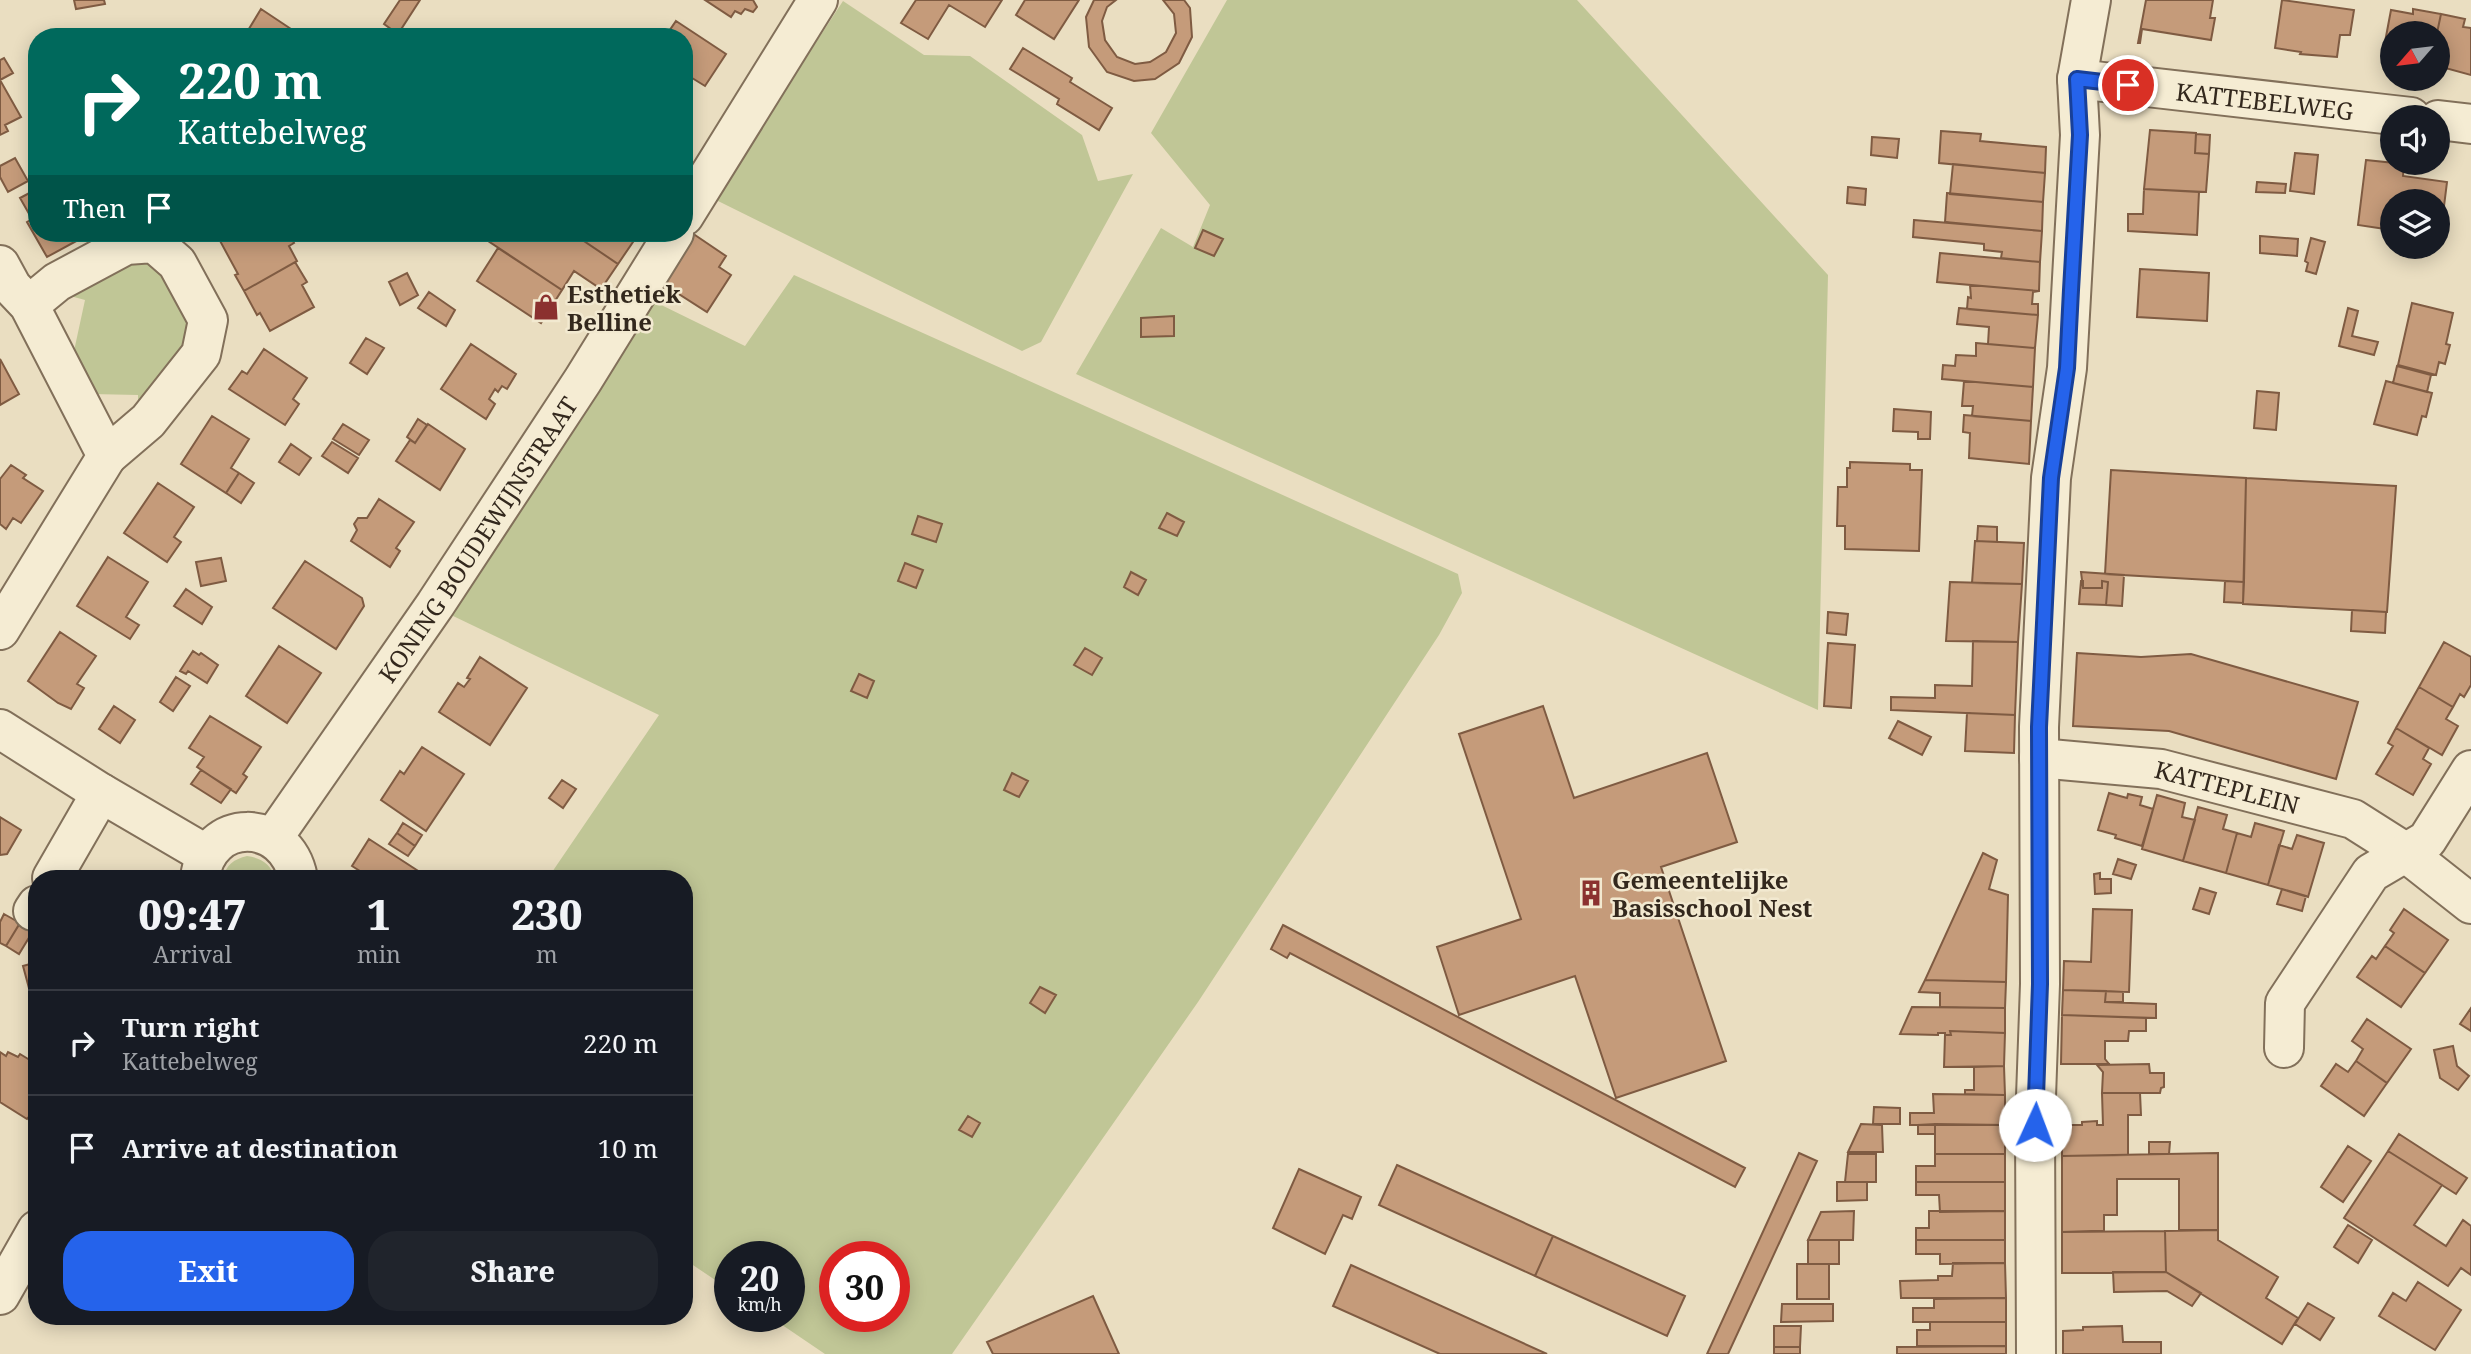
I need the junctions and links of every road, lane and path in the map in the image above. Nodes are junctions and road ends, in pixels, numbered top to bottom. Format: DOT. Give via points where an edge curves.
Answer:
graph roads {
  1 [pos="818,0"];
  2 [pos="2091,0"];
  3 [pos="2077,79"];
  4 [pos="2380,113"];
  5 [pos="2450,121"];
  6 [pos="2471,124"];
  7 [pos="693,201"];
  8 [pos="668,242"];
  9 [pos="0,265"];
  10 [pos="29,305"];
  11 [pos="107,456"];
  12 [pos="0,630"];
  13 [pos="0,729"];
  14 [pos="2039,758"];
  15 [pos="2471,771"];
  16 [pos="101,793"];
  17 [pos="273,838"];
  18 [pos="2405,852"];
  19 [pos="203,867"];
  20 [pos="57,870"];
  21 [pos="295,870"];
  22 [pos="2471,904"];
  23 [pos="2284,1048"];
  24 [pos="28,1246"];
  25 [pos="0,1295"];
  26 [pos="2036,1354"];
  1 -- 7 [label="street"];
  2 -- 3 [label="street"];
  3 -- 4 [label="street, KATTEBELWEG"];
  3 -- 14 [label="street" via="2080,135 2074,251 2067,368 2051,478"];
  5 -- 6 [label="street"];
  8 -- 17 [label="street, KONING BOUDEWIJNSTRAAT" via="435,605"];
  9 -- 10 [label="street"];
  10 -- 11 [label="street"];
  10 -- 11 [label="street" via="58,282 126,245 154,243 177,263 208,320 201,354 148,421"];
  11 -- 12 [label="street"];
  13 -- 16 [label="street"];
  14 -- 18 [label="street, KATTEPLEIN" via="2161,769 2353,819"];
  14 -- 26 [label="street"];
  15 -- 18 [label="street" via="2427,840"];
  16 -- 19 [label="street"];
  16 -- 20 [label="street"];
  17 -- 19 [label="street" via="236,834 215,846"];
  17 -- 21 [label="street" via="290,856"];
  18 -- 22 [label="street, KATTEPLEIN"];
  18 -- 23 [label="street" via="2371,873 2284,1003"];
  24 -- 25 [label="street"];
}
